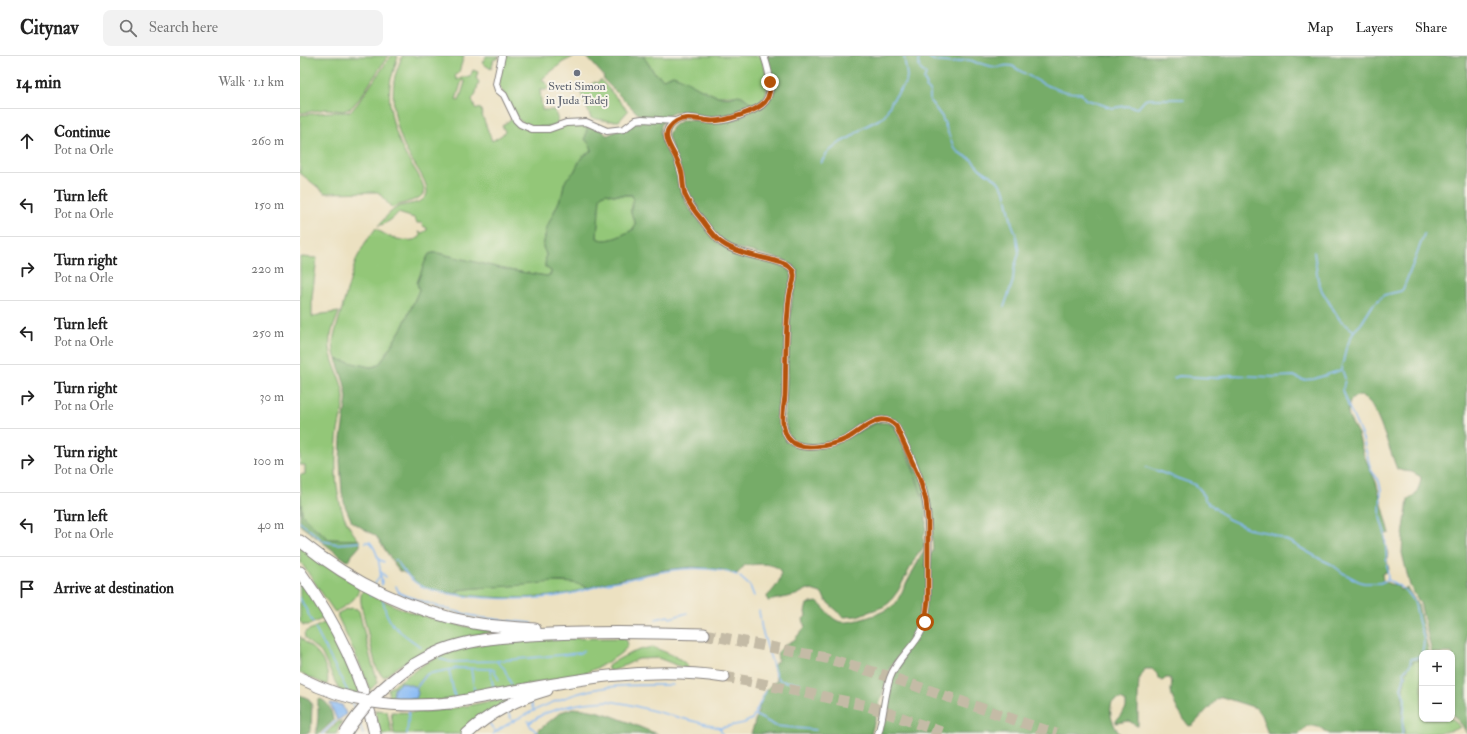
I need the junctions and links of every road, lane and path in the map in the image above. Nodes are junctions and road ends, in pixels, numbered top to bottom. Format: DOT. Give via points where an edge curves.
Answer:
graph roads {
  1 [pos="502,56"];
  2 [pos="764,56"];
  3 [pos="675,121"];
  4 [pos="300,541"];
  5 [pos="300,572"];
  6 [pos="567,632"];
  7 [pos="704,634"];
  8 [pos="724,677"];
  9 [pos="300,678"];
  10 [pos="577,679"];
  11 [pos="345,734"];
  12 [pos="375,734"];
  13 [pos="467,734"];
  14 [pos="878,734"];
  1 -- 3 [label="street" via="496,88 504,95 516,120 526,127 540,130 566,123 586,122 607,131 624,129 636,120 642,119"];
  2 -- 3 [label="street" via="770,88 762,105 724,120 684,118"];
  3 -- 14 [label="street" via="666,133 667,139 679,165 685,194 706,225 727,246 782,263 793,270 788,312 783,415 783,425 788,439 800,446 822,446 848,438 879,420 892,422 920,479 928,521 928,612 918,638 898,660 894,669 887,688"];
  4 -- 6 [label="highway" via="334,567 408,605 448,617 489,625"];
  5 -- 12 [label="highway" via="330,616 342,639 358,676"];
  6 -- 7 [label="highway"];
  6 -- 11 [label="highway, bridge" via="506,636 438,652 398,675 377,693 358,714"];
  8 -- 10 [label="highway" via="652,673"];
  9 -- 10 [label="highway, bridge" via="337,694 377,704 404,706 450,703"];
  10 -- 13 [label="highway" via="517,702 492,715"];
}
